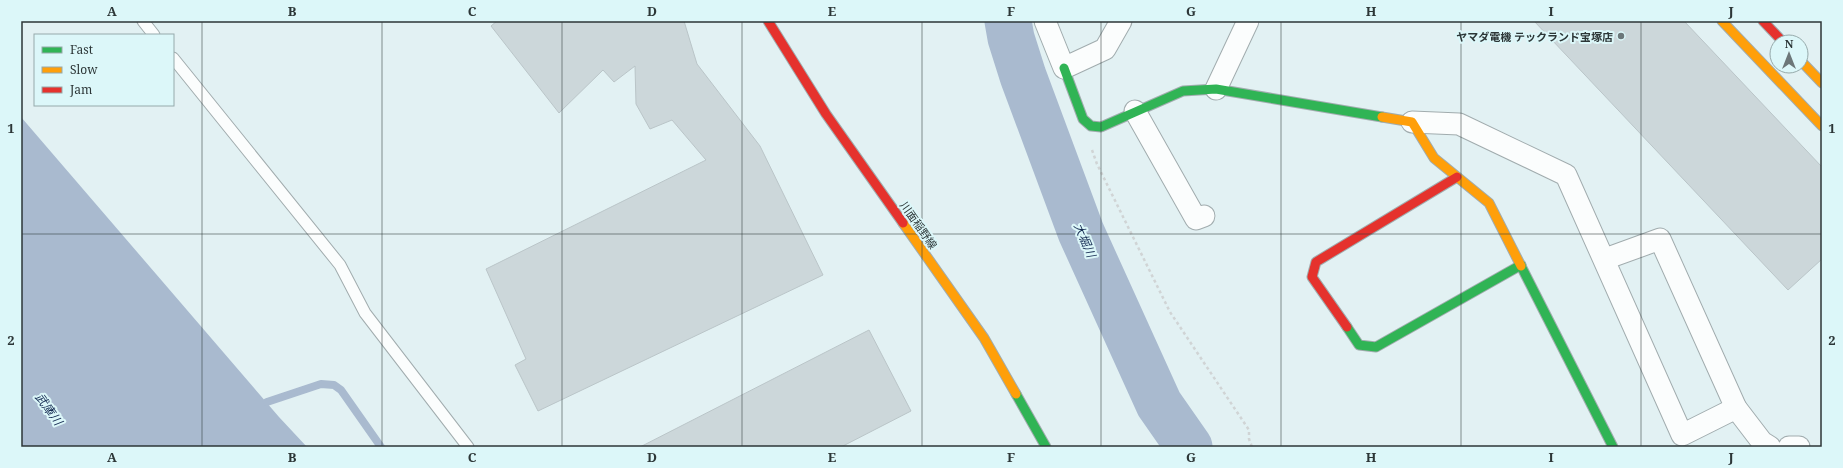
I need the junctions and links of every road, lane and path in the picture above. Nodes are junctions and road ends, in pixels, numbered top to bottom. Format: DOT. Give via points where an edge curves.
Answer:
graph roads {
  1 [pos="143,21"];
  2 [pos="768,21"];
  3 [pos="1046,21"];
  4 [pos="1121,21"];
  5 [pos="1248,21"];
  6 [pos="1722,21"];
  7 [pos="1763,21"];
  8 [pos="153,34"];
  9 [pos="1775,34"];
  10 [pos="174,59"];
  11 [pos="1064,68"];
  12 [pos="1809,69"];
  13 [pos="1822,83"];
  14 [pos="1216,89"];
  15 [pos="1135,111"];
  16 [pos="1412,122"];
  17 [pos="1091,126"];
  18 [pos="1822,126"];
  19 [pos="1458,177"];
  20 [pos="1197,219"];
  21 [pos="1605,259"];
  22 [pos="1521,265"];
  23 [pos="1736,408"];
  24 [pos="468,447"];
  25 [pos="1046,447"];
  26 [pos="1252,447"];
  27 [pos="1613,447"];
  28 [pos="1770,447"];
  29 [pos="1789,447"];
  30 [pos="1799,447"];
  1 -- 8 [label="lane"];
  2 -- 25 [label="street, 川面稲野線" via="826,114 984,338"];
  3 -- 11 [label="street"];
  4 -- 11 [label="street" via="1104,48"];
  5 -- 14 [label="street"];
  6 -- 18 [label="street"];
  7 -- 9 [label="street"];
  10 -- 24 [label="lane" via="340,266 365,313"];
  11 -- 17 [label="street" via="1083,119"];
  12 -- 13 [label="street"];
  14 -- 15 [label="street" via="1183,91"];
  14 -- 16 [label="street"];
  15 -- 17 [label="street" via="1101,127"];
  15 -- 20 [label="street"];
  16 -- 19 [label="street" via="1434,158"];
  16 -- 21 [label="street" via="1459,124 1566,175"];
  17 -- 26 [label="path" via="1088,138 1097,164 1170,312 1249,430"];
  19 -- 22 [label="street" via="1489,203"];
  19 -- 22 [label="street" via="1316,262 1312,277 1360,345 1376,347"];
  21 -- 23 [label="street" via="1660,239"];
  21 -- 23 [label="street" via="1682,435"];
  22 -- 27 [label="street"];
  23 -- 28 [label="street" via="1762,442"];
  29 -- 30 [label="street"];
}
